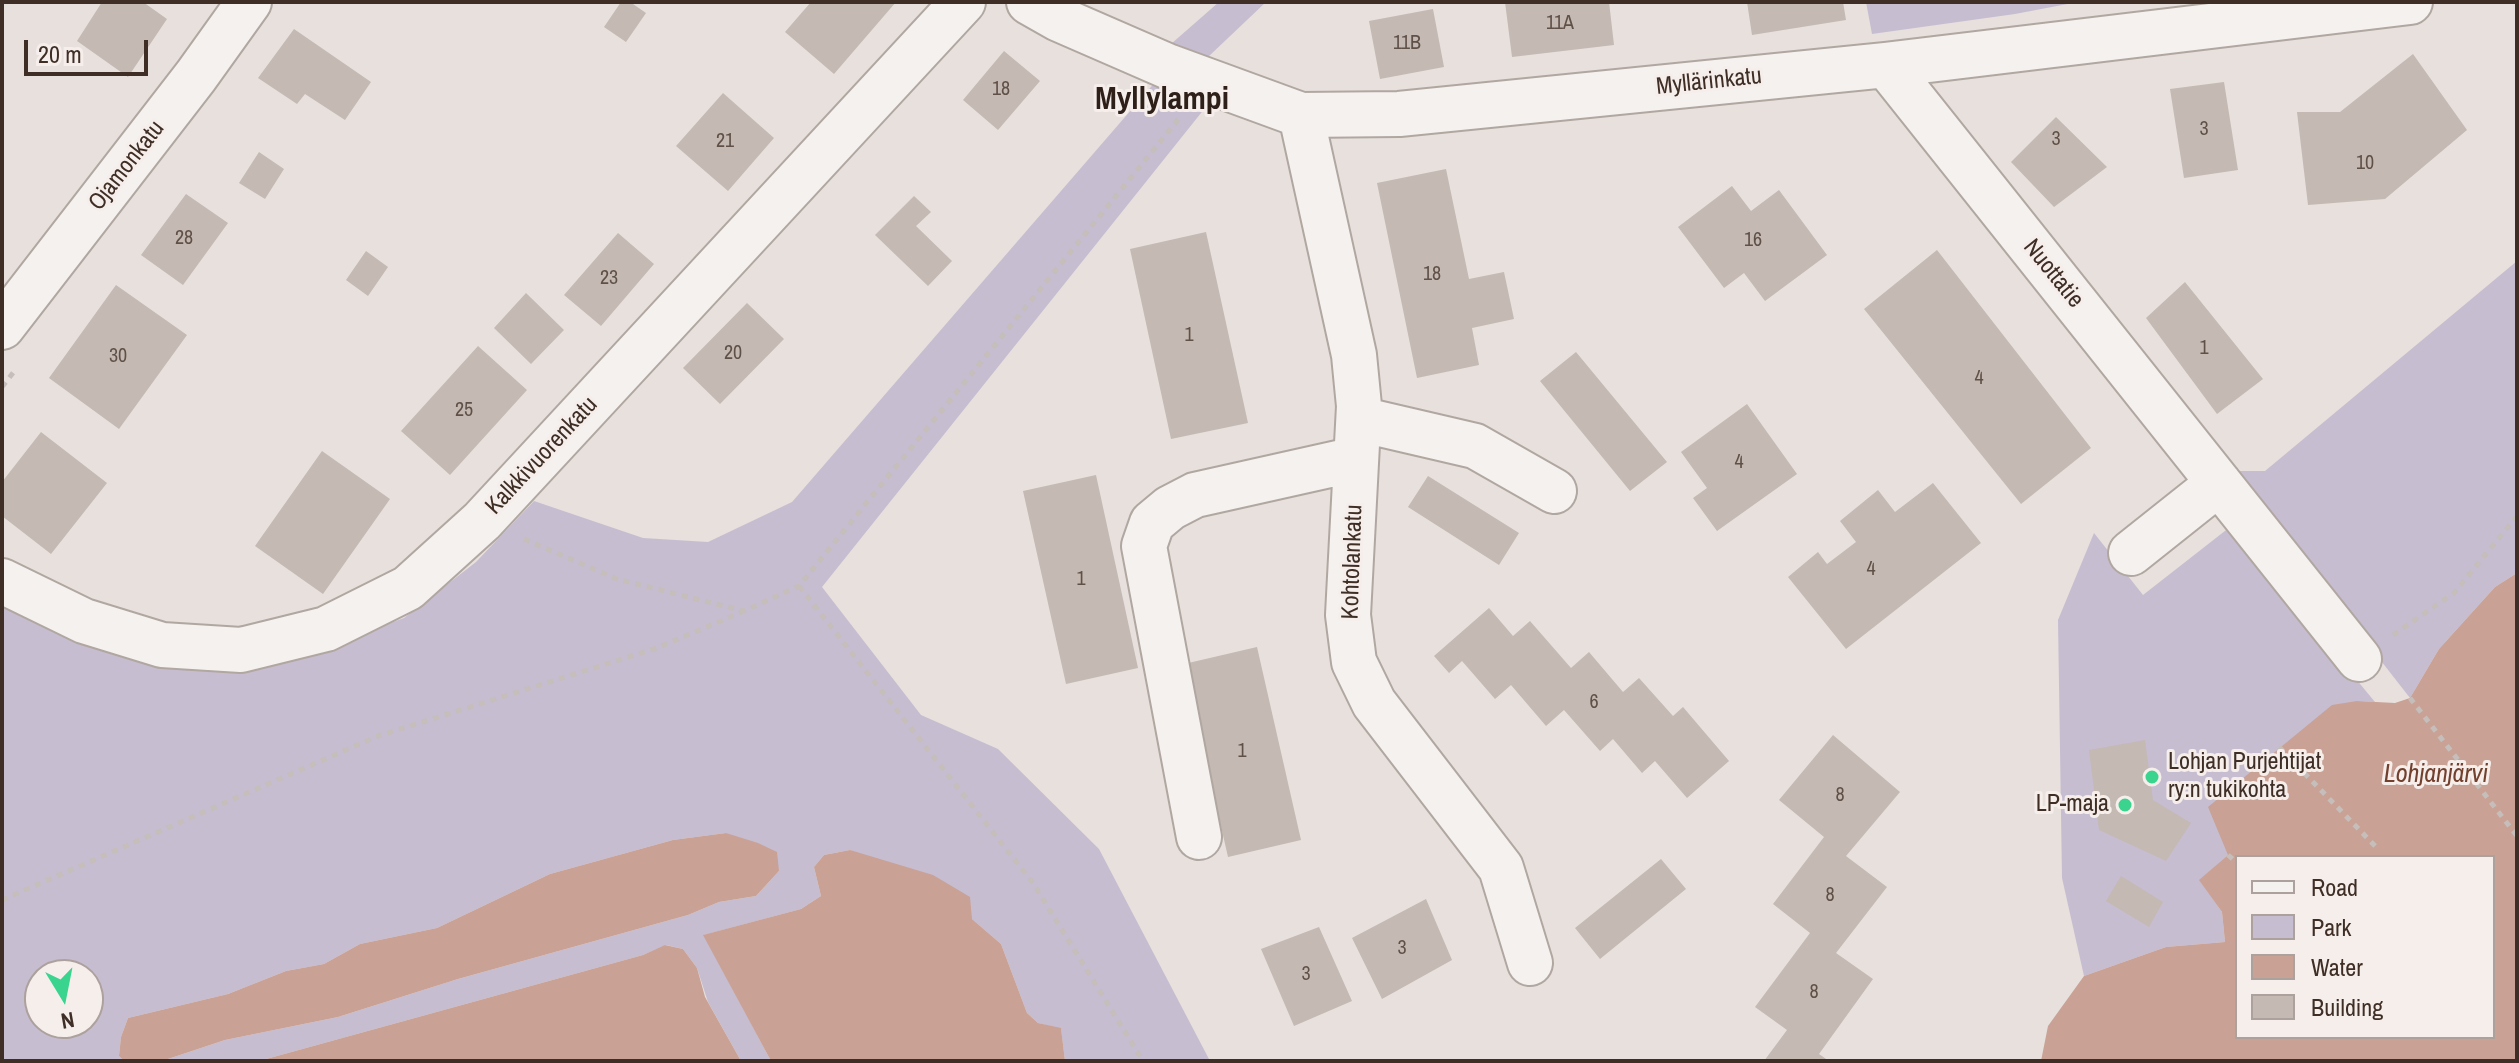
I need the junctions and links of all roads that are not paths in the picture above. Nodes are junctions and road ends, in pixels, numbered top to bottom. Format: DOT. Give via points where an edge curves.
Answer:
graph roads {
  1 [pos="249,2"];
  2 [pos="963,2"];
  3 [pos="1029,2"];
  4 [pos="2410,2"];
  5 [pos="1886,65"];
  6 [pos="1301,115"];
  7 [pos="2,327"];
  8 [pos="1358,439"];
  9 [pos="2219,483"];
  10 [pos="1554,491"];
  11 [pos="2131,553"];
  12 [pos="2,581"];
  13 [pos="2359,659"];
  14 [pos="1199,837"];
  15 [pos="1530,963"];
  1 -- 7 [label="street, Ojamonkatu"];
  2 -- 12 [label="street, Kalkkivuorenkatu" via="482,521 408,588 326,629 241,650 162,645 84,621"];
  3 -- 6 [label="street, Myllärinkatu" via="1167,66"];
  4 -- 5 [label="street, Myllärinkatu"];
  5 -- 6 [label="street, Myllärinkatu" via="1399,114"];
  5 -- 9 [label="street, Nuottatie"];
  6 -- 8 [label="street, Kohtolankatu" via="1354,355"];
  8 -- 10 [label="street" via="1475,446"];
  8 -- 14 [label="street" via="1195,495 1152,523 1144,546"];
  8 -- 15 [label="street, Kohtolankatu" via="1348,615 1354,662 1374,703 1501,868"];
  9 -- 11 [label="street"];
  9 -- 13 [label="street, Nuottatie"];
}
